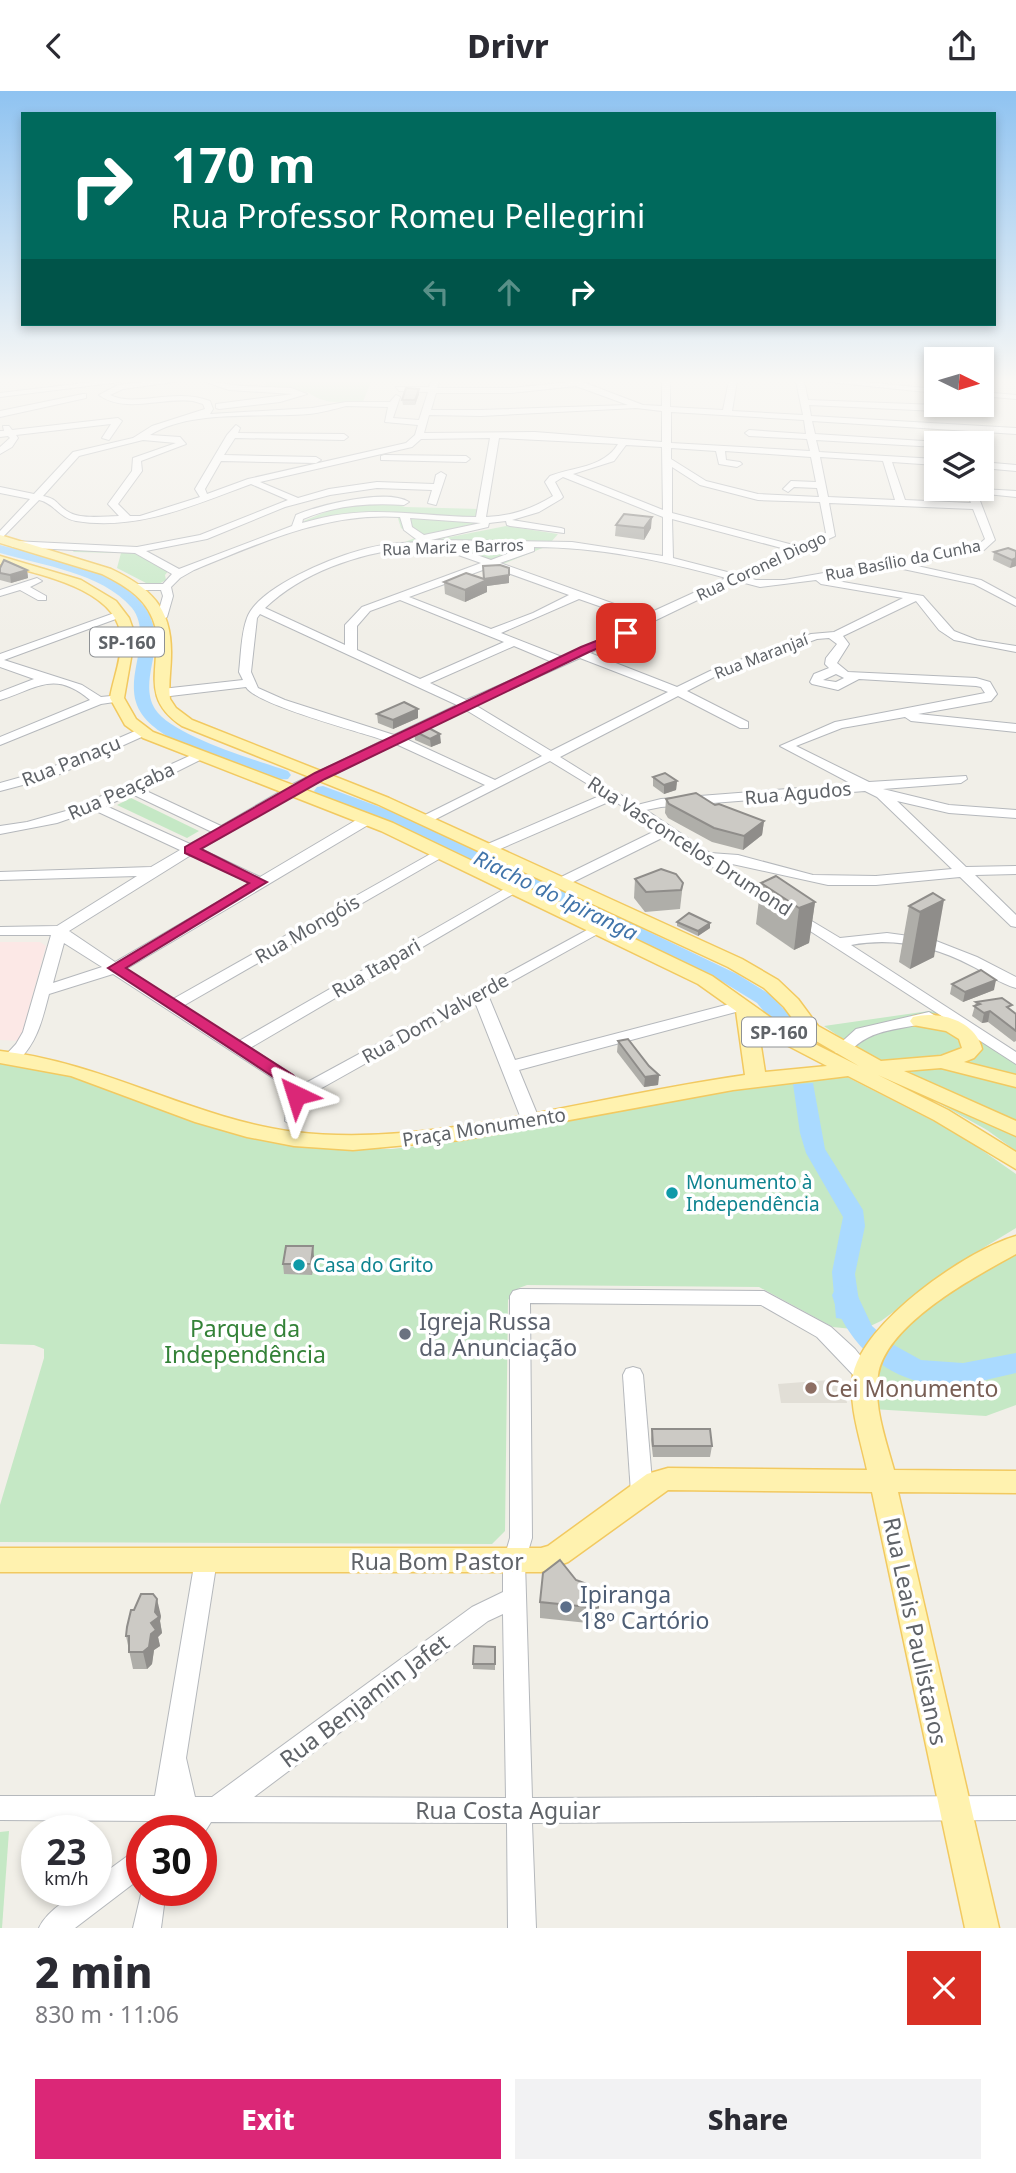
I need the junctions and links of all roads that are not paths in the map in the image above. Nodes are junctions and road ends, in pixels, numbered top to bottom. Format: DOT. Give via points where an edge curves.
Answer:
graph roads {
  1 [pos="65,467"];
  2 [pos="137,467"];
  3 [pos="214,467"];
  4 [pos="312,467"];
  5 [pos="391,467"];
  6 [pos="414,467"];
  7 [pos="437,467"];
  8 [pos="490,467"];
  9 [pos="585,467"];
  10 [pos="668,467"];
  11 [pos="677,467"];
  12 [pos="819,467"];
  13 [pos="889,467"];
  14 [pos="413,473"];
  15 [pos="563,473"];
  16 [pos="441,475"];
  17 [pos="251,481"];
  18 [pos="701,482"];
  19 [pos="823,485"];
  20 [pos="438,487"];
  21 [pos="667,489"];
  22 [pos="788,489"];
  23 [pos="0,490"];
  24 [pos="994,492"];
  25 [pos="1016,494"];
  26 [pos="38,498"];
  27 [pos="205,498"];
  28 [pos="295,500"];
  29 [pos="975,501"];
  30 [pos="404,502"];
  31 [pos="826,502"];
  32 [pos="433,503"];
  33 [pos="901,504"];
  34 [pos="977,506"];
  35 [pos="404,514"];
  36 [pos="667,515"];
  37 [pos="128,519"];
  38 [pos="481,519"];
  39 [pos="500,522"];
  40 [pos="302,528"];
  41 [pos="561,531"];
  42 [pos="3,540"];
  43 [pos="430,543"];
  44 [pos="546,545"];
  45 [pos="73,547"];
  46 [pos="798,549"];
  47 [pos="137,550"];
  48 [pos="0,560"];
  49 [pos="668,562"];
  50 [pos="79,563"];
  51 [pos="489,563"];
  52 [pos="896,564"];
  53 [pos="178,573"];
  54 [pos="737,578"];
  55 [pos="815,578"];
  56 [pos="37,581"];
  57 [pos="723,584"];
  58 [pos="760,584"];
  59 [pos="21,586"];
  60 [pos="136,587"];
  61 [pos="166,587"];
  62 [pos="0,593"];
  63 [pos="578,595"];
  64 [pos="398,596"];
  65 [pos="915,597"];
  66 [pos="42,598"];
  67 [pos="1016,603"];
  68 [pos="259,609"];
  69 [pos="120,614"];
  70 [pos="162,617"];
  71 [pos="648,620"];
  72 [pos="491,633"];
  73 [pos="836,635"];
  74 [pos="514,642"];
  75 [pos="1016,649"];
  76 [pos="351,650"];
  77 [pos="582,651"];
  78 [pos="0,660"];
  79 [pos="561,661"];
  80 [pos="835,670"];
  81 [pos="855,677"];
  82 [pos="44,679"];
  83 [pos="248,683"];
  84 [pos="421,683"];
  85 [pos="677,691"];
  86 [pos="162,693"];
  87 [pos="0,696"];
  88 [pos="117,698"];
  89 [pos="99,701"];
  90 [pos="467,705"];
  91 [pos="893,714"];
  92 [pos="744,725"];
  93 [pos="1016,728"];
  94 [pos="142,732"];
  95 [pos="393,740"];
  96 [pos="0,741"];
  97 [pos="198,756"];
  98 [pos="549,756"];
  99 [pos="294,767"];
  100 [pos="234,771"];
  101 [pos="316,778"];
  102 [pos="961,779"];
  103 [pos="270,782"];
  104 [pos="340,783"];
  105 [pos="493,784"];
  106 [pos="0,787"];
  107 [pos="869,787"];
  108 [pos="132,789"];
  109 [pos="285,794"];
  110 [pos="882,794"];
  111 [pos="614,795"];
  112 [pos="318,800"];
  113 [pos="96,806"];
  114 [pos="896,806"];
  115 [pos="929,806"];
  116 [pos="635,809"];
  117 [pos="1016,814"];
  118 [pos="368,819"];
  119 [pos="426,820"];
  120 [pos="0,830"];
  121 [pos="667,830"];
  122 [pos="221,831"];
  123 [pos="488,849"];
  124 [pos="190,850"];
  125 [pos="441,852"];
  126 [pos="708,857"];
  127 [pos="1016,870"];
  128 [pos="154,871"];
  129 [pos="962,871"];
  130 [pos="0,876"];
  131 [pos="260,882"];
  132 [pos="561,883"];
  133 [pos="515,887"];
  134 [pos="1016,923"];
  135 [pos="598,928"];
  136 [pos="60,930"];
  137 [pos="0,931"];
  138 [pos="837,943"];
  139 [pos="116,968"];
  140 [pos="1016,983"];
  141 [pos="41,992"];
  142 [pos="480,994"];
  143 [pos="173,1005"];
  144 [pos="744,1008"];
  145 [pos="927,1014"];
  146 [pos="238,1048"];
  147 [pos="842,1049"];
  148 [pos="6,1058"];
  149 [pos="1016,1059"];
  150 [pos="941,1062"];
  151 [pos="509,1067"];
  152 [pos="877,1067"];
  153 [pos="850,1070"];
  154 [pos="756,1080"];
  155 [pos="1016,1080"];
  156 [pos="914,1091"];
  157 [pos="296,1095"];
  158 [pos="294,1121"];
  159 [pos="531,1121"];
  160 [pos="1016,1129"];
  161 [pos="1016,1162"];
  162 [pos="1016,1244"];
  163 [pos="867,1369"];
  164 [pos="632,1375"];
  165 [pos="883,1482"];
  166 [pos="1016,1482"];
  167 [pos="642,1493"];
  168 [pos="0,1560"];
  169 [pos="206,1560"];
  170 [pos="514,1563"];
  171 [pos="514,1597"];
  172 [pos="0,1808"];
  173 [pos="1016,1808"];
  174 [pos="955,1809"];
  175 [pos="521,1811"];
  176 [pos="181,1815"];
  177 [pos="187,1815"];
  178 [pos="126,1816"];
  179 [pos="217,1818"];
  180 [pos="126,1873"];
  181 [pos="151,1906"];
  182 [pos="53,1928"];
  183 [pos="147,1928"];
  184 [pos="522,1928"];
  185 [pos="982,1928"];
  1 -- 26 [label="street"];
  2 -- 37 [label="street" via="113,504"];
  3 -- 27 [label="street" via="200,489"];
  4 -- 17 [label="street"];
  5 -- 14 [label="street"];
  6 -- 14 [label="street"];
  7 -- 14 [label="street"];
  8 -- 38 [label="street"];
  9 -- 15 [label="street"];
  10 -- 21 [label="street"];
  11 -- 18 [label="street"];
  12 -- 19 [label="street, Rua Coronel Diogo"];
  13 -- 33 [label="street"];
  14 -- 20 [label="street"];
  14 -- 28 [label="street"];
  15 -- 36 [label="street"];
  15 -- 39 [label="street" via="551,480 558,495 555,499 533,513"];
  16 -- 20 [label="street"];
  17 -- 27 [label="street"];
  17 -- 28 [label="street"];
  18 -- 21 [label="street"];
  18 -- 31 [label="street" via="758,497"];
  19 -- 22 [label="street" via="791,484"];
  19 -- 31 [label="street, Rua Coronel Diogo"];
  20 -- 32 [label="street"];
  21 -- 36 [label="street"];
  23 -- 26 [label="street"];
  24 -- 25 [label="street"];
  26 -- 37 [label="street" via="54,502 68,516"];
  26 -- 42 [label="street"];
  27 -- 37 [label="street" via="159,516"];
  28 -- 47 [label="street" via="203,537"];
  29 -- 34 [label="street, Rua Basílio da Cunha"];
  30 -- 40 [label="street" via="327,506 299,517 295,522"];
  31 -- 33 [label="street"];
  31 -- 46 [label="street, Rua Coronel Diogo" via="832,533"];
  33 -- 34 [label="street"];
  34 -- 52 [label="street, Rua Basílio da Cunha" via="990,540 986,545"];
  35 -- 38 [label="street"];
  35 -- 40 [label="street" via="357,514"];
  35 -- 43 [label="street" via="407,528"];
  36 -- 46 [label="street"];
  36 -- 49 [label="street"];
  38 -- 39 [label="street"];
  39 -- 41 [label="street"];
  39 -- 43 [label="street"];
  40 -- 53 [label="street"];
  42 -- 45 [label="street"];
  42 -- 50 [label="main road"];
  43 -- 44 [label="street, Rua Mariz e Barros"];
  43 -- 51 [label="street"];
  43 -- 68 [label="street, Rua Mariz e Barros" via="360,552 324,565"];
  44 -- 49 [label="street, Rua Mariz e Barros" via="592,547"];
  44 -- 51 [label="street"];
  45 -- 47 [label="street"];
  45 -- 50 [label="street" via="69,555"];
  46 -- 54 [label="street, Rua Coronel Diogo"];
  47 -- 53 [label="street"];
  48 -- 69 [label="main road, SP-160" via="72,581 109,601"];
  49 -- 54 [label="street, Rua Mariz e Barros"];
  50 -- 60 [label="main road"];
  51 -- 63 [label="street"];
  51 -- 64 [label="street"];
  52 -- 55 [label="street, Rua Basílio da Cunha"];
  52 -- 67 [label="street" via="977,582"];
  53 -- 61 [label="street"];
  54 -- 57 [label="street, Rua Coronel Diogo"];
  54 -- 58 [label="street, Rua Basílio da Cunha"];
  55 -- 58 [label="street, Rua Basílio da Cunha"];
  55 -- 65 [label="street"];
  56 -- 59 [label="street"];
  57 -- 58 [label="street, Rua Basílio da Cunha"];
  57 -- 71 [label="street, Rua Coronel Diogo"];
  59 -- 62 [label="street"];
  59 -- 66 [label="street"];
  60 -- 61 [label="street"];
  60 -- 70 [label="main road, SP-160"];
  61 -- 70 [label="street" via="169,596"];
  63 -- 71 [label="street"];
  63 -- 72 [label="street"];
  64 -- 72 [label="street"];
  64 -- 76 [label="street" via="357,616 351,625"];
  65 -- 73 [label="street"];
  65 -- 75 [label="street" via="931,608 950,633"];
  68 -- 76 [label="street, Rua Vasconcelos Drumond"];
  68 -- 83 [label="street" via="252,618 245,662"];
  69 -- 78 [label="street"];
  69 -- 88 [label="main road, SP-160" via="128,635"];
  70 -- 86 [label="main road, SP-160"];
  71 -- 77 [label="street, Rua Coronel Diogo"];
  72 -- 74 [label="street"];
  73 -- 80 [label="street, Rua Maranjaí" via="843,644 831,660"];
  73 -- 85 [label="street, Rua Maranjaí" via="815,636 733,664"];
  74 -- 79 [label="street"];
  74 -- 84 [label="street"];
  76 -- 84 [label="street, Rua Vasconcelos Drumond"];
  77 -- 79 [label="street, Rua Coronel Diogo"];
  77 -- 85 [label="street"];
  78 -- 82 [label="street" via="15,672"];
  79 -- 90 [label="street, Rua Coronel Diogo"];
  80 -- 81 [label="street"];
  80 -- 81 [label="street" via="818,676 816,683 838,686"];
  81 -- 91 [label="street" via="976,682 985,684 991,694"];
  82 -- 87 [label="street"];
  82 -- 89 [label="street" via="86,689"];
  83 -- 86 [label="street"];
  83 -- 95 [label="street" via="281,703"];
  84 -- 90 [label="street, Rua Vasconcelos Drumond"];
  85 -- 92 [label="street"];
  85 -- 98 [label="street, Rua Maranjaí"];
  86 -- 99 [label="main road, SP-160" via="172,712 187,723"];
  88 -- 89 [label="street"];
  88 -- 94 [label="main road, SP-160" via="130,722"];
  89 -- 96 [label="street"];
  90 -- 95 [label="street, Rua Coronel Diogo"];
  90 -- 98 [label="street, Rua Vasconcelos Drumond"];
  91 -- 93 [label="street"];
  91 -- 107 [label="street" via="825,729 786,746"];
  94 -- 97 [label="main road, SP-160"];
  94 -- 106 [label="street, Rua Panaçu" via="48,775"];
  95 -- 101 [label="street, Rua Coronel Diogo"];
  95 -- 105 [label="street"];
  97 -- 100 [label="main road, SP-160"];
  97 -- 108 [label="street, Rua Peaçaba"];
  98 -- 105 [label="street, Rua Maranjaí"];
  98 -- 111 [label="street, Rua Vasconcelos Drumond"];
  99 -- 101 [label="main road, SP-160"];
  99 -- 103 [label="main road" via="296,773 291,778"];
  100 -- 103 [label="main road, SP-160"];
  100 -- 109 [label="main road" via="251,785"];
  101 -- 104 [label="main road, SP-160"];
  101 -- 109 [label="street, Rua Coronel Diogo"];
  102 -- 107 [label="street, Rua Agudos"];
  103 -- 109 [label="main road, SP-160"];
  104 -- 112 [label="main road" via="317,790"];
  104 -- 119 [label="main road, SP-160"];
  105 -- 119 [label="street, Rua Maranjaí"];
  107 -- 110 [label="street"];
  107 -- 116 [label="street, Rua Agudos" via="661,803"];
  108 -- 113 [label="street, Rua Peaçaba"];
  108 -- 122 [label="street"];
  109 -- 112 [label="main road, SP-160"];
  109 -- 122 [label="street, Rua Coronel Diogo"];
  110 -- 114 [label="street"];
  110 -- 115 [label="street"];
  111 -- 116 [label="street, Rua Vasconcelos Drumond"];
  111 -- 123 [label="street"];
  112 -- 118 [label="main road, SP-160"];
  113 -- 120 [label="street, Rua Peaçaba"];
  113 -- 124 [label="street"];
  114 -- 115 [label="street"];
  114 -- 129 [label="street"];
  115 -- 117 [label="street"];
  116 -- 121 [label="street, Rua Vasconcelos Drumond"];
  118 -- 125 [label="main road, SP-160"];
  118 -- 131 [label="street"];
  119 -- 123 [label="main road, SP-160"];
  121 -- 126 [label="street, Rua Vasconcelos Drumond"];
  121 -- 132 [label="street"];
  122 -- 124 [label="street, Rua Coronel Diogo"];
  123 -- 132 [label="main road, SP-160"];
  124 -- 128 [label="street, Rua Coronel Diogo"];
  124 -- 131 [label="street"];
  125 -- 133 [label="main road, SP-160"];
  125 -- 143 [label="street, Rua Mongóis"];
  126 -- 129 [label="street" via="727,857 825,881 884,881"];
  126 -- 138 [label="street, Rua Vasconcelos Drumond"];
  127 -- 129 [label="street"];
  128 -- 130 [label="street"];
  128 -- 136 [label="street, Rua Coronel Diogo"];
  129 -- 134 [label="street"];
  131 -- 139 [label="street"];
  132 -- 147 [label="main road, SP-160" via="753,972 791,1003 811,1030"];
  133 -- 135 [label="main road, SP-160"];
  133 -- 146 [label="street, Rua Itapari"];
  135 -- 142 [label="street, Rua Dom Valverde"];
  135 -- 144 [label="main road, SP-160" via="705,980"];
  136 -- 137 [label="street"];
  136 -- 139 [label="street"];
  136 -- 141 [label="street"];
  138 -- 140 [label="street" via="878,936 924,941 972,959"];
  138 -- 145 [label="street, Rua Vasconcelos Drumond"];
  139 -- 141 [label="street"];
  139 -- 143 [label="street"];
  141 -- 148 [label="street" via="27,1040"];
  142 -- 151 [label="street"];
  142 -- 157 [label="street, Rua Dom Valverde"];
  143 -- 146 [label="street"];
  144 -- 151 [label="street"];
  144 -- 153 [label="main road, SP-160" via="784,1036"];
  144 -- 154 [label="main road"];
  145 -- 147 [label="street" via="873,1027 857,1034"];
  145 -- 149 [label="street, Rua Vasconcelos Drumond"];
  145 -- 150 [label="main road" via="964,1034 971,1043 967,1054"];
  146 -- 157 [label="street" via="287,1079"];
  147 -- 152 [label="main road, SP-160"];
  148 -- 159 [label="main road, Praça Monumento" via="102,1079 233,1127 325,1142 415,1141"];
  150 -- 152 [label="main road, Praça Monumento"];
  150 -- 155 [label="main road, Praça Monumento"];
  150 -- 156 [label="main road"];
  151 -- 159 [label="street"];
  152 -- 153 [label="main road, Praça Monumento"];
  152 -- 156 [label="main road, Praça Monumento / SP-160"];
  153 -- 154 [label="main road, Praça Monumento"];
  153 -- 156 [label="main road, Praça Monumento / SP-160"];
  154 -- 159 [label="main road, Praça Monumento"];
  156 -- 160 [label="main road, Praça Monumento / SP-160"];
  156 -- 161 [label="main road, Praça Monumento / SP-160"];
  157 -- 158 [label="street"];
  162 -- 163 [label="main road" via="945,1286 888,1331"];
  163 -- 165 [label="main road, Rua Leais Paulistanos" via="868,1408"];
  163 -- 170 [label="street" via="824,1332 764,1298 520,1296 521,1538"];
  164 -- 167 [label="street"];
  165 -- 166 [label="main road, Rua Bom Pastor"];
  165 -- 167 [label="main road, Rua Bom Pastor" via="668,1479"];
  165 -- 174 [label="main road, Rua Leais Paulistanos"];
  167 -- 170 [label="main road, Rua Bom Pastor" via="558,1554"];
  168 -- 169 [label="main road, Rua Bom Pastor"];
  169 -- 170 [label="main road, Rua Bom Pastor"];
  169 -- 176 [label="street" via="175,1753"];
  170 -- 171 [label="street"];
  171 -- 175 [label="street"];
  171 -- 177 [label="street, Rua Benjamin Jafet" via="480,1614"];
  172 -- 178 [label="street, Rua Costa Aguiar"];
  173 -- 174 [label="street, Rua Costa Aguiar"];
  174 -- 175 [label="street, Rua Costa Aguiar"];
  174 -- 185 [label="main road, Rua Leais Paulistanos"];
  175 -- 179 [label="street, Rua Costa Aguiar"];
  175 -- 184 [label="street"];
  180 -- 182 [label="street"];
  181 -- 183 [label="street"];
}
